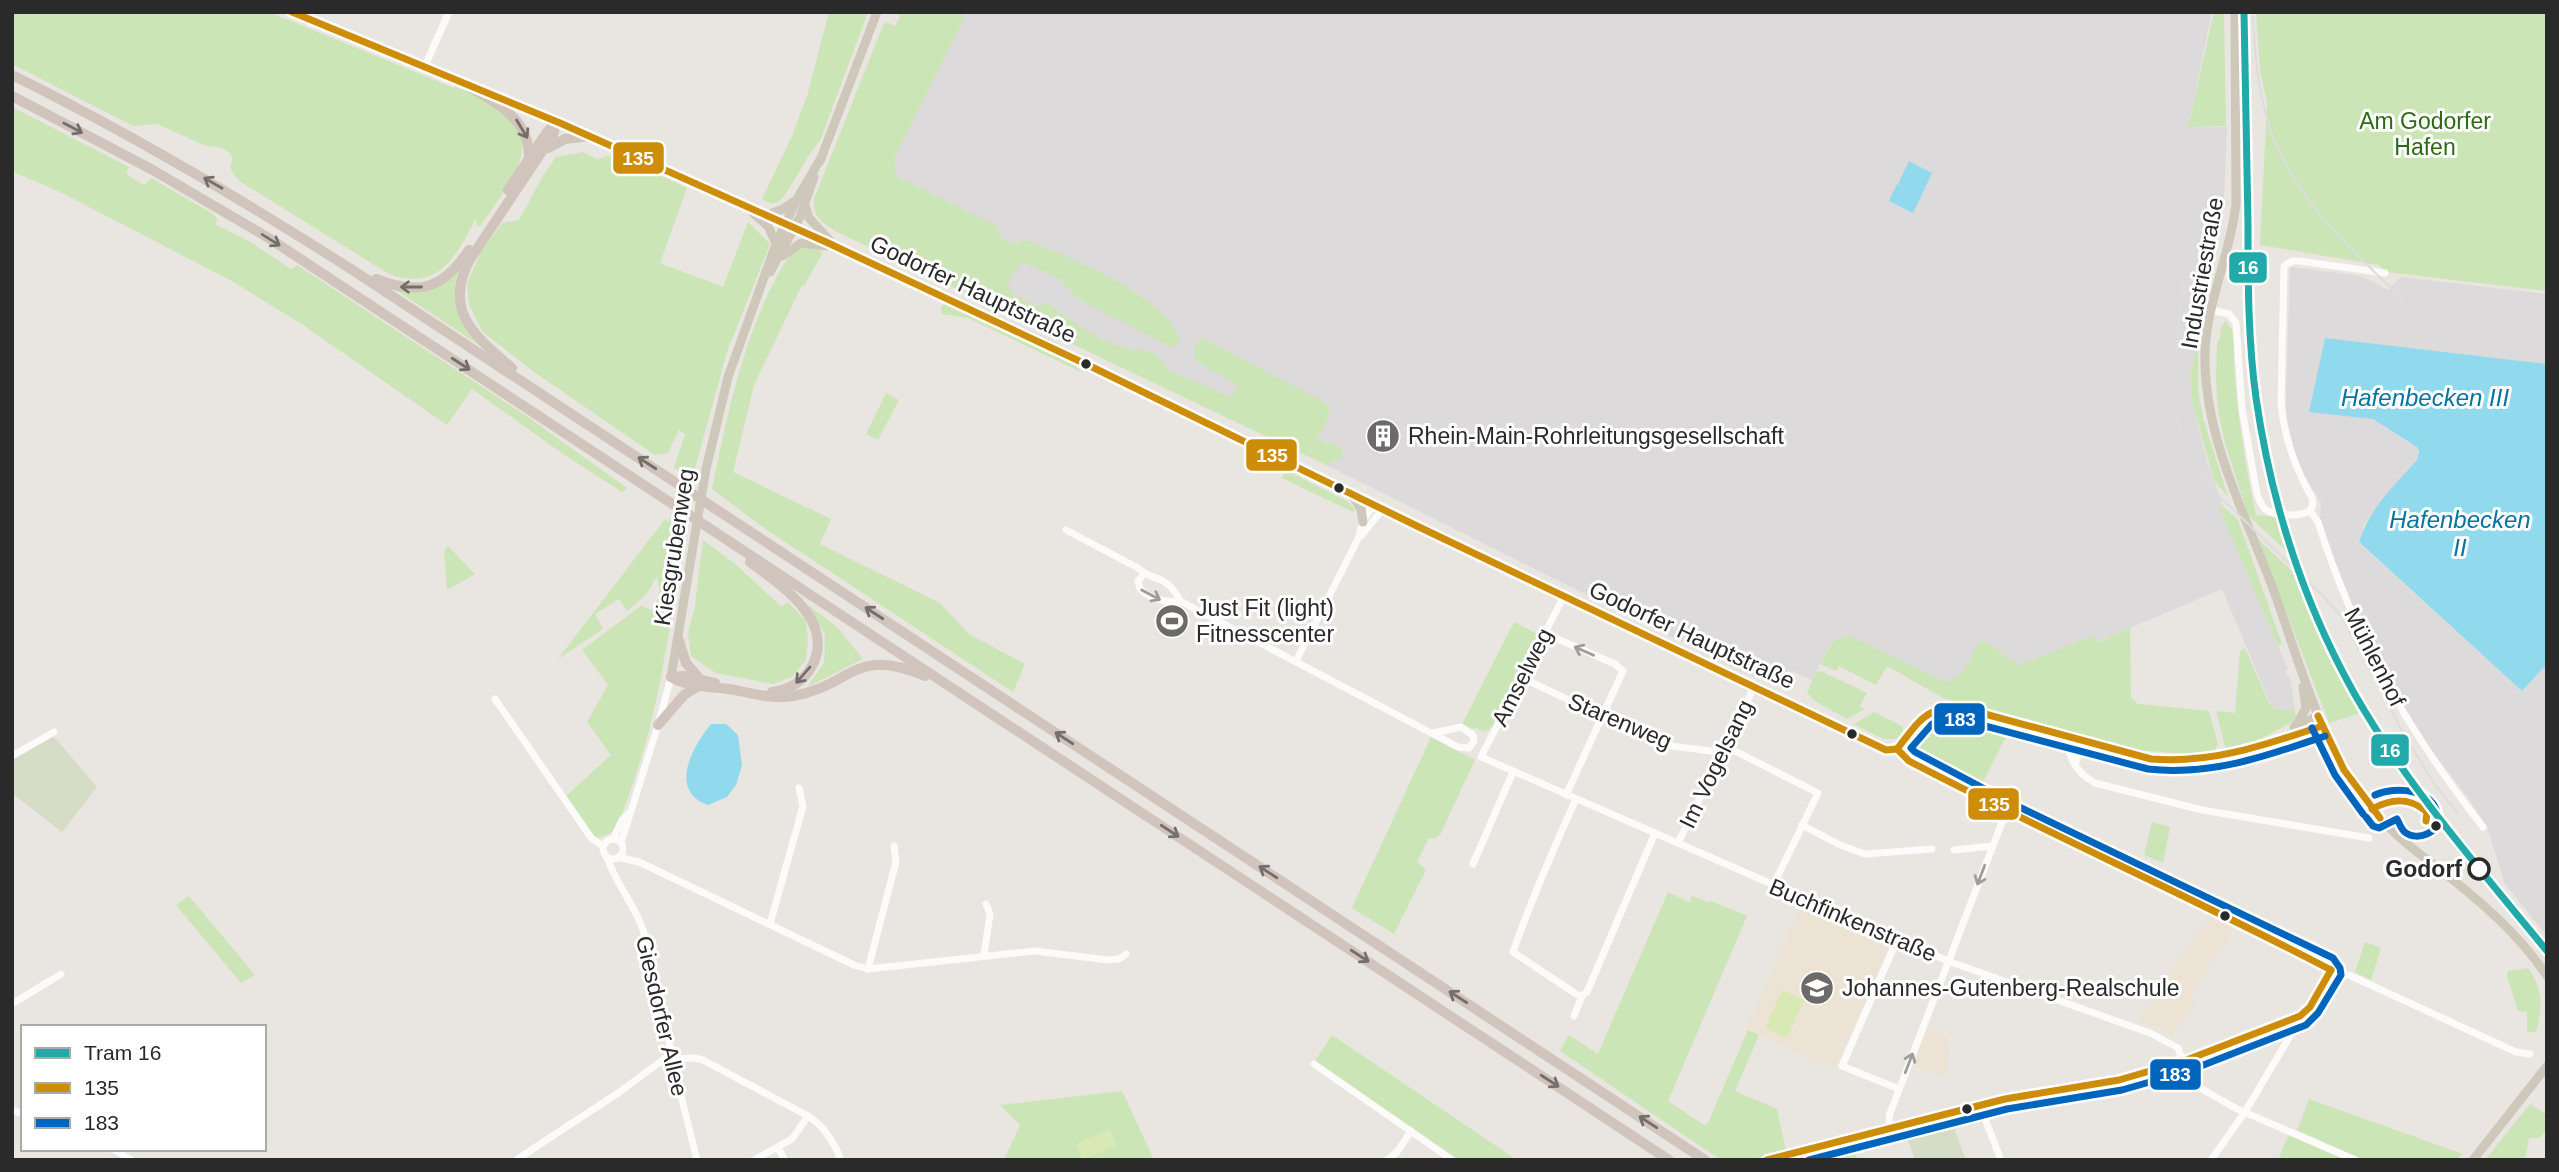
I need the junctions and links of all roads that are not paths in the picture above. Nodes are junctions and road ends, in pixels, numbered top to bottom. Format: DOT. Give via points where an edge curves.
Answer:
graph roads {
  1 [pos="290,12"];
  2 [pos="449,12"];
  3 [pos="877,12"];
  4 [pos="2235,12"];
  5 [pos="425,66"];
  6 [pos="12,75"];
  7 [pos="459,80"];
  8 [pos="12,96"];
  9 [pos="557,121"];
  10 [pos="590,136"];
  11 [pos="541,155"];
  12 [pos="529,158"];
  13 [pos="801,202"];
  14 [pos="746,207"];
  15 [pos="767,215"];
  16 [pos="790,226"];
  17 [pos="776,244"];
  18 [pos="835,246"];
  19 [pos="777,261"];
  20 [pos="354,271"];
  21 [pos="2385,273"];
  22 [pos="761,289"];
  23 [pos="2211,310"];
  24 [pos="555,403"];
  25 [pos="1351,494"];
  26 [pos="1373,504"];
  27 [pos="1383,509"];
  28 [pos="2310,511"];
  29 [pos="1363,522"];
  30 [pos="1068,531"];
  31 [pos="716,532"];
  32 [pos="1358,539"];
  33 [pos="1144,574"];
  34 [pos="1564,596"];
  35 [pos="1180,601"];
  36 [pos="1544,633"];
  37 [pos="678,638"];
  38 [pos="1296,661"];
  39 [pos="2301,668"];
  40 [pos="671,677"];
  41 [pos="1522,678"];
  42 [pos="699,682"];
  43 [pos="1755,685"];
  44 [pos="953,688"];
  45 [pos="754,694"];
  46 [pos="495,699"];
  47 [pos="1603,715"];
  48 [pos="2320,721"];
  49 [pos="658,725"];
  50 [pos="2295,727"];
  51 [pos="54,732"];
  52 [pos="1433,733"];
  53 [pos="2069,737"];
  54 [pos="2084,741"];
  55 [pos="2265,744"];
  56 [pos="1725,746"];
  57 [pos="1897,750"];
  58 [pos="1721,755"];
  59 [pos="12,756"];
  60 [pos="1481,757"];
  61 [pos="2075,764"];
  62 [pos="1513,772"];
  63 [pos="799,788"];
  64 [pos="1566,795"];
  65 [pos="1576,799"];
  66 [pos="2006,812"];
  67 [pos="1802,825"];
  68 [pos="2483,827"];
  69 [pos="1655,833"];
  70 [pos="2369,838"];
  71 [pos="619,843"];
  72 [pos="1678,843"];
  73 [pos="603,846"];
  74 [pos="894,846"];
  75 [pos="1992,846"];
  76 [pos="1932,849"];
  77 [pos="1954,850"];
  78 [pos="607,857"];
  79 [pos="618,858"];
  80 [pos="639,862"];
  81 [pos="1473,864"];
  82 [pos="615,877"];
  83 [pos="1773,886"];
  84 [pos="986,904"];
  85 [pos="770,924"];
  86 [pos="1897,940"];
  87 [pos="1126,954"];
  88 [pos="984,955"];
  89 [pos="1948,961"];
  90 [pos="868,969"];
  91 [pos="2331,970"];
  92 [pos="61,974"];
  93 [pos="2547,976"];
  94 [pos="1582,996"];
  95 [pos="12,1004"];
  96 [pos="1574,1016"];
  97 [pos="2292,1020"];
  98 [pos="2530,1054"];
  99 [pos="670,1057"];
  100 [pos="2184,1061"];
  101 [pos="1314,1064"];
  102 [pos="2547,1069"];
  103 [pos="1899,1089"];
  104 [pos="1980,1106"];
  105 [pos="2245,1112"];
  106 [pos="808,1116"];
  107 [pos="1890,1128"];
  108 [pos="1411,1131"];
  109 [pos="778,1147"];
  110 [pos="516,1160"];
  111 [pos="697,1160"];
  112 [pos="754,1160"];
  113 [pos="785,1160"];
  114 [pos="841,1160"];
  115 [pos="1387,1160"];
  116 [pos="1452,1160"];
  117 [pos="1669,1160"];
  118 [pos="1705,1160"];
  119 [pos="1766,1160"];
  120 [pos="2001,1160"];
  121 [pos="2211,1160"];
  122 [pos="2355,1160"];
  123 [pos="2473,1160"];
  1 -- 5 [label="main road, Godorfer Hauptstraße"];
  2 -- 5 [label="street"];
  3 -- 13 [label="main road, Kiesgrubenweg"];
  4 -- 23 [label="main road, Industriestraße" via="2236,204"];
  5 -- 7 [label="main road, Godorfer Hauptstraße"];
  20 -- 6 [label="highway, one-way" via="182,164"];
  7 -- 9 [label="main road, Godorfer Hauptstraße"];
  7 -- 12 [label="highway, one-way" via="521,123"];
  8 -- 31 [label="highway, one-way" via="267,237"];
  9 -- 10 [label="main road, Godorfer Hauptstraße"];
  9 -- 11 [label="highway"];
  9 -- 12 [label="highway"];
  10 -- 11 [label="highway" via="565,139"];
  10 -- 14 [label="main road, Godorfer Hauptstraße"];
  11 -- 24 [label="highway" via="469,261 460,284 459,304 481,341"];
  12 -- 20 [label="highway, one-way" via="462,260 436,284 403,289"];
  13 -- 15 [label="main road"];
  13 -- 16 [label="main road, Kiesgrubenweg"];
  13 -- 18 [label="main road"];
  14 -- 15 [label="main road, Godorfer Hauptstraße"];
  14 -- 17 [label="main road" via="768,226"];
  15 -- 16 [label="main road, Godorfer Hauptstraße"];
  16 -- 17 [label="main road, Kiesgrubenweg"];
  16 -- 18 [label="main road, Godorfer Hauptstraße"];
  16 -- 19 [label="main road, Kiesgrubenweg"];
  17 -- 22 [label="main road, Kiesgrubenweg"];
  18 -- 19 [label="main road, Godorfer Hauptstraße" via="801,243"];
  18 -- 25 [label="main road, Godorfer Hauptstraße" via="1097,367"];
  19 -- 22 [label="main road, Kiesgrubenweg"];
  20 -- 24 [label="highway"];
  21 -- 28 [label="street, Mühlenhof" via="2292,261 2283,270 2281,411 2288,447 2312,498"];
  22 -- 37 [label="main road, Kiesgrubenweg" via="728,377 706,469"];
  23 -- 28 [label="street" via="2229,314 2236,323 2242,409 2263,507 2277,513"];
  23 -- 39 [label="main road, Industriestraße" via="2205,362 2211,419"];
  118 -- 24 [label="highway, one-way"];
  25 -- 26 [label="main road, Godorfer Hauptstraße"];
  25 -- 29 [label="main road" via="1362,509"];
  26 -- 27 [label="main road, Godorfer Hauptstraße"];
  26 -- 29 [label="street"];
  27 -- 32 [label="street"];
  27 -- 34 [label="main road, Godorfer Hauptstraße"];
  28 -- 68 [label="street, Mühlenhof" via="2379,673"];
  29 -- 32 [label="street"];
  30 -- 33 [label="street"];
  31 -- 44 [label="highway"];
  31 -- 45 [label="highway, one-way" via="792,596 810,618 817,637 814,663 799,683 782,691"];
  32 -- 38 [label="street"];
  33 -- 35 [label="street" via="1172,586"];
  33 -- 35 [label="street, one-way" via="1138,581 1143,593 1163,601"];
  34 -- 36 [label="street, Amselweg"];
  34 -- 43 [label="main road, Godorfer Hauptstraße"];
  35 -- 38 [label="street"];
  36 -- 41 [label="street, Amselweg"];
  47 -- 36 [label="street, one-way" via="1623,671"];
  37 -- 40 [label="main road, Kiesgrubenweg"];
  37 -- 42 [label="highway" via="686,663"];
  38 -- 52 [label="street"];
  39 -- 48 [label="main road, Industriestraße"];
  39 -- 50 [label="main road" via="2306,704"];
  40 -- 42 [label="highway" via="683,683"];
  40 -- 49 [label="street, Kiesgrubenweg"];
  41 -- 47 [label="street, Starenweg"];
  41 -- 60 [label="street, Amselweg"];
  42 -- 45 [label="highway"];
  42 -- 49 [label="highway"];
  43 -- 56 [label="street, Im Vogelsang"];
  43 -- 57 [label="main road, Godorfer Hauptstraße" via="1886,750"];
  44 -- 45 [label="highway" via="903,666 880,664 791,697"];
  44 -- 117 [label="highway, one-way"];
  46 -- 73 [label="street" via="592,839"];
  47 -- 58 [label="street, Starenweg" via="1663,743"];
  47 -- 64 [label="street"];
  48 -- 50 [label="main road"];
  48 -- 55 [label="main road"];
  48 -- 93 [label="main road, Industriestraße" via="2346,774 2380,818 2495,915"];
  49 -- 71 [label="street, Kiesgrubenweg" via="629,813 622,820"];
  50 -- 55 [label="main road"];
  51 -- 59 [label="street"];
  52 -- 52 [label="street" via="1465,749 1474,741 1461,727"];
  53 -- 54 [label="main road"];
  53 -- 57 [label="main road" via="1952,706 1921,718"];
  53 -- 61 [label="street"];
  54 -- 55 [label="main road" via="2174,762 2225,757"];
  54 -- 61 [label="street"];
  56 -- 58 [label="street, Im Vogelsang"];
  56 -- 67 [label="street" via="1818,793"];
  57 -- 66 [label="street, Godorfer Hauptstraße" via="1909,761"];
  58 -- 72 [label="street, Im Vogelsang"];
  60 -- 62 [label="street, Buchfinkenstraße"];
  61 -- 70 [label="street" via="2095,783 2168,802"];
  62 -- 64 [label="street, Buchfinkenstraße"];
  62 -- 81 [label="street"];
  63 -- 85 [label="street" via="803,806"];
  64 -- 65 [label="street, Buchfinkenstraße"];
  65 -- 69 [label="street, Buchfinkenstraße"];
  65 -- 94 [label="street" via="1513,952"];
  66 -- 75 [label="street"];
  66 -- 91 [label="street, Godorfer Hauptstraße"];
  67 -- 76 [label="street" via="1865,854"];
  67 -- 83 [label="street"];
  69 -- 72 [label="street, Buchfinkenstraße"];
  69 -- 94 [label="street"];
  71 -- 73 [label="street"];
  71 -- 79 [label="street"];
  71 -- 80 [label="street"];
  72 -- 83 [label="street, Buchfinkenstraße"];
  73 -- 78 [label="street, Giesdorfer Allee"];
  74 -- 90 [label="street" via="896,862"];
  75 -- 77 [label="street"];
  75 -- 89 [label="street, one-way"];
  78 -- 79 [label="street"];
  78 -- 82 [label="street, Giesdorfer Allee"];
  79 -- 80 [label="street"];
  79 -- 82 [label="street"];
  80 -- 85 [label="street"];
  82 -- 99 [label="street, Giesdorfer Allee" via="643,930"];
  83 -- 86 [label="street, Buchfinkenstraße"];
  84 -- 88 [label="street" via="990,914"];
  85 -- 90 [label="street"];
  86 -- 89 [label="street, Buchfinkenstraße"];
  86 -- 103 [label="street" via="1842,1066"];
  87 -- 88 [label="street" via="1108,960 1035,951"];
  88 -- 90 [label="street"];
  89 -- 100 [label="street, Buchfinkenstraße" via="2150,1033 2178,1048"];
  103 -- 89 [label="street, one-way"];
  91 -- 97 [label="street" via="2310,1007"];
  91 -- 98 [label="street, Godorfer Hauptstraße" via="2516,1052"];
  92 -- 95 [label="street"];
  94 -- 96 [label="street"];
  97 -- 100 [label="street"];
  97 -- 105 [label="street" via="2292,1031"];
  99 -- 106 [label="street" via="703,1060"];
  99 -- 110 [label="street"];
  99 -- 111 [label="street, Giesdorfer Allee"];
  100 -- 104 [label="street" via="2119,1080"];
  100 -- 105 [label="street, Buchfinkenstraße" via="2191,1082"];
  101 -- 108 [label="street"];
  102 -- 123 [label="main road"];
  103 -- 107 [label="street" via="1889,1116"];
  104 -- 107 [label="street"];
  104 -- 120 [label="street"];
  105 -- 121 [label="street"];
  105 -- 122 [label="street, Buchfinkenstraße"];
  106 -- 109 [label="street" via="798,1134"];
  106 -- 114 [label="street" via="828,1135"];
  107 -- 119 [label="street"];
  108 -- 115 [label="street"];
  108 -- 116 [label="street"];
  109 -- 112 [label="street"];
  109 -- 113 [label="street"];
}
